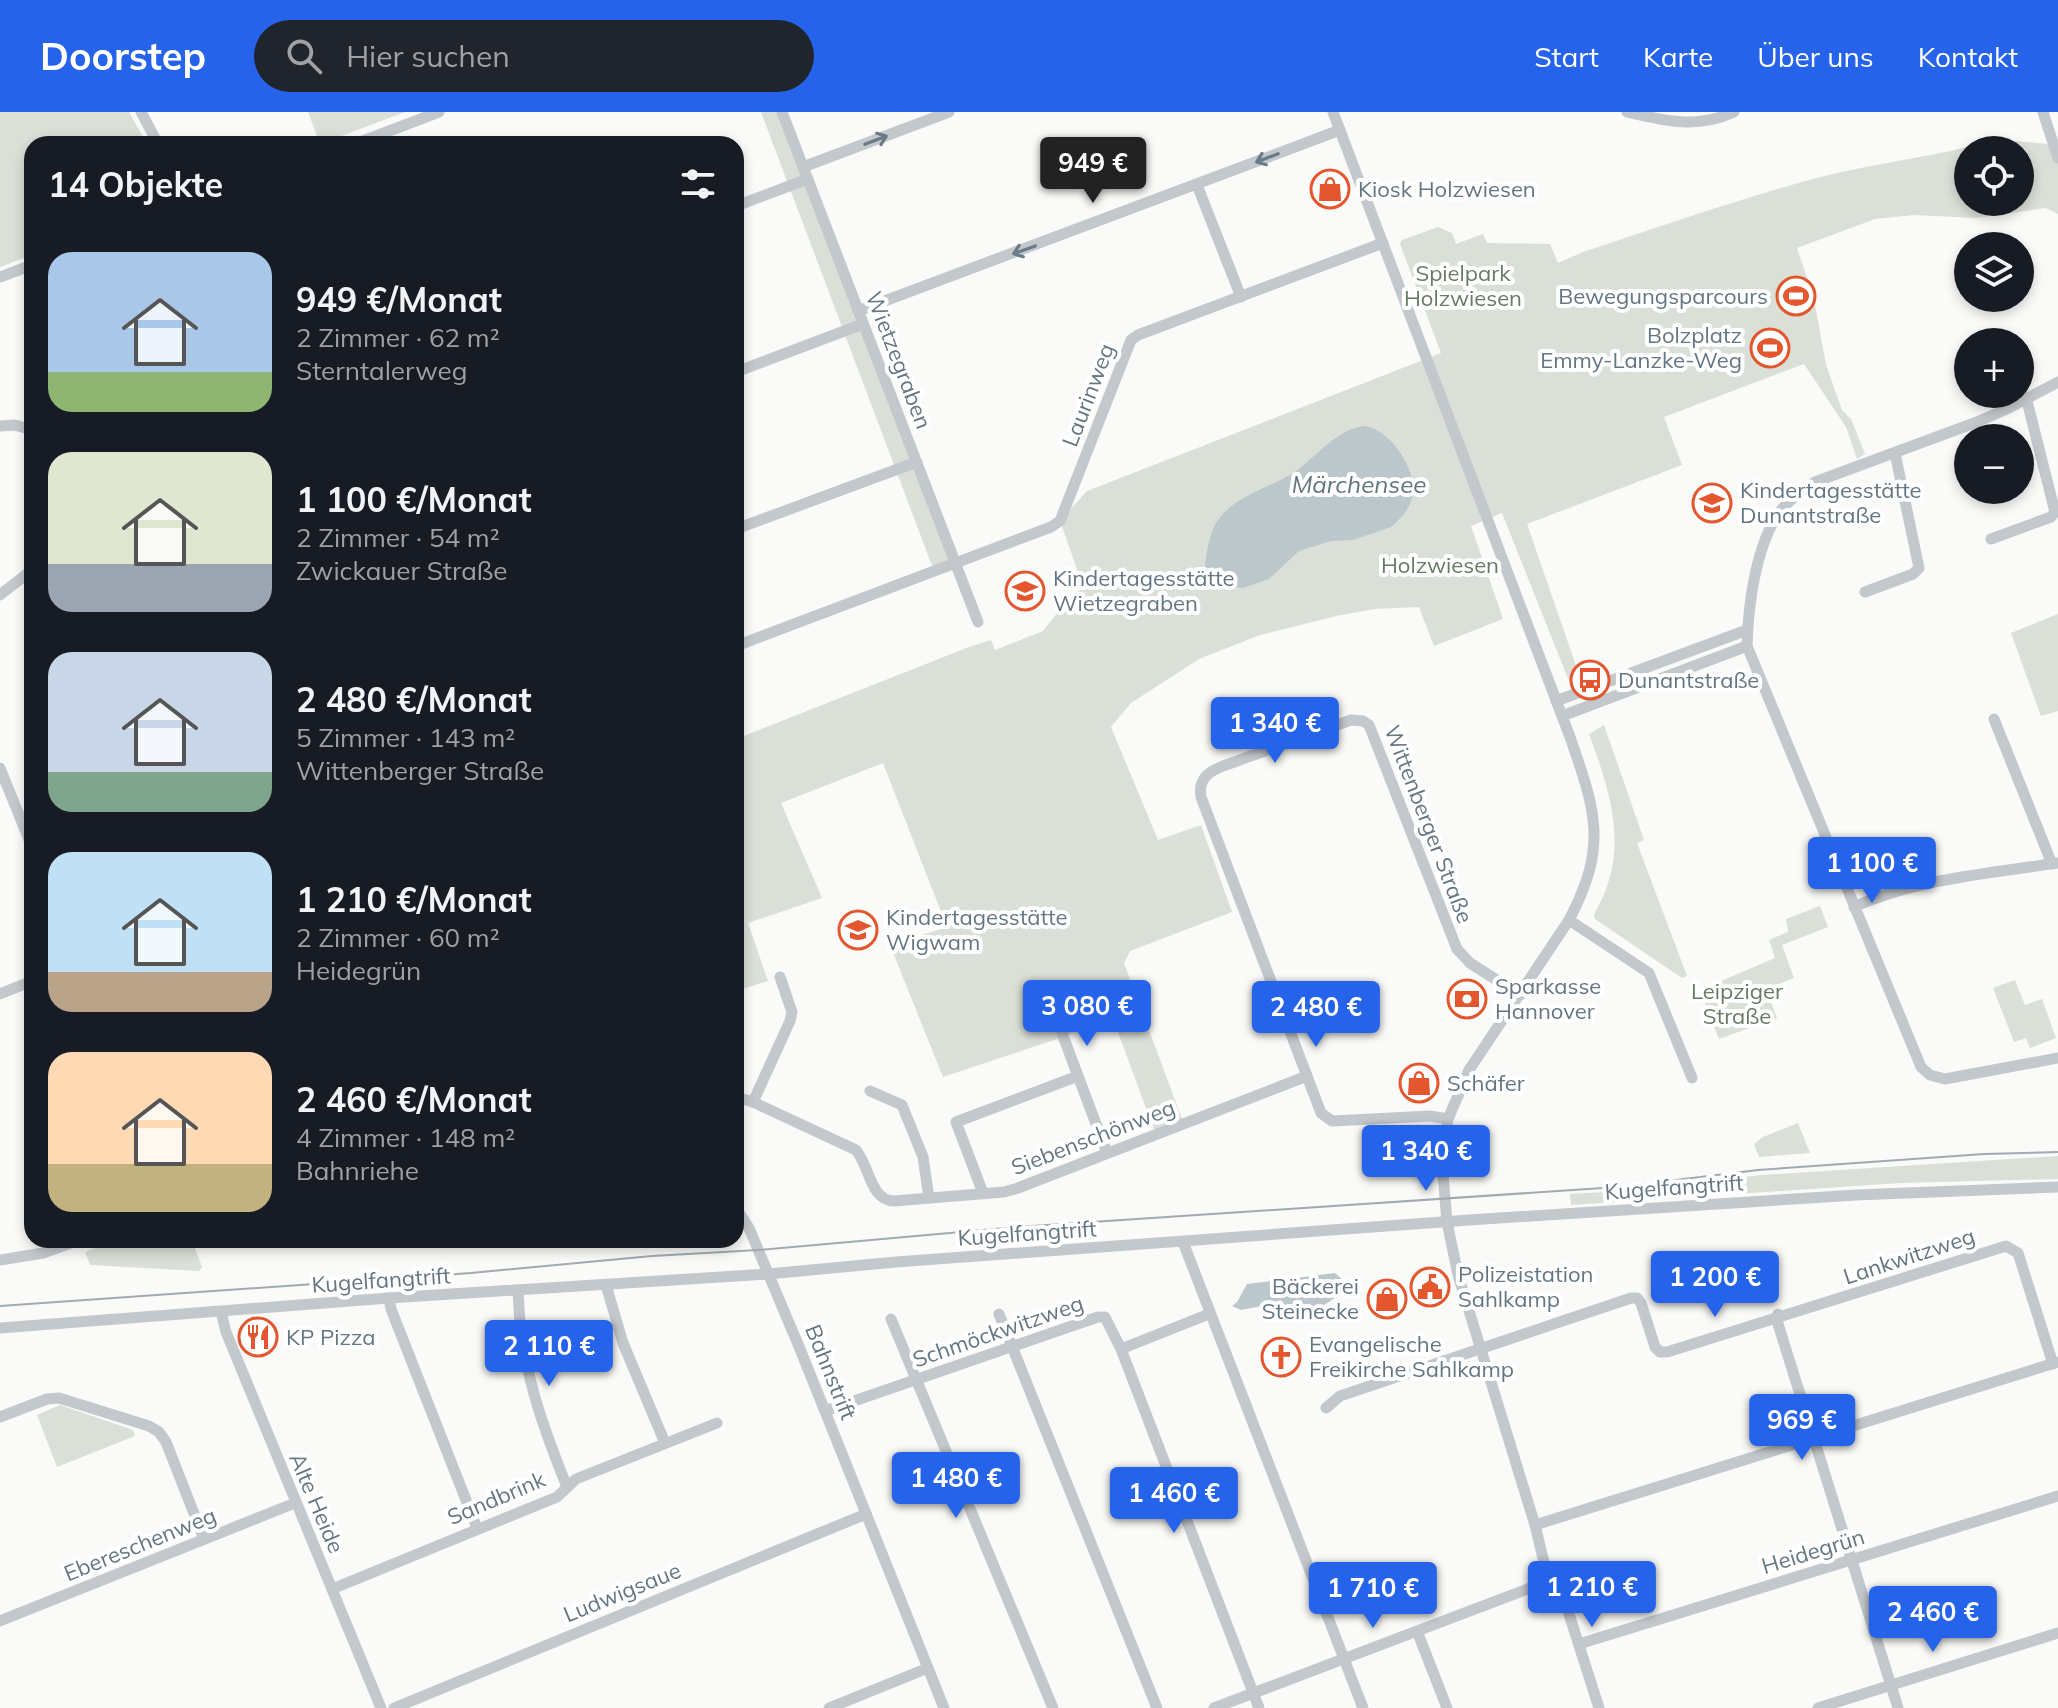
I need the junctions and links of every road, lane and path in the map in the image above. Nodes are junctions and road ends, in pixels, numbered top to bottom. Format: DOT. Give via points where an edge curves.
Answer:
graph roads {
  1 [pos="141,112"];
  2 [pos="439,112"];
  3 [pos="782,112"];
  4 [pos="949,112"];
  5 [pos="1333,112"];
  6 [pos="1627,112"];
  7 [pos="1734,112"];
  8 [pos="2043,112"];
  9 [pos="1340,130"];
  10 [pos="154,136"];
  11 [pos="376,136"];
  12 [pos="2058,158"];
  13 [pos="805,173"];
  14 [pos="1197,185"];
  15 [pos="744,202"];
  16 [pos="1383,243"];
  17 [pos="24,268"];
  18 [pos="0,277"];
  19 [pos="1241,297"];
  20 [pos="858,311"];
  21 [pos="863,324"];
  22 [pos="744,369"];
  23 [pos="2058,382"];
  24 [pos="2034,393"];
  25 [pos="2009,408"];
  26 [pos="2029,408"];
  27 [pos="0,426"];
  28 [pos="24,428"];
  29 [pos="1895,453"];
  30 [pos="917,462"];
  31 [pos="744,526"];
  32 [pos="1991,539"];
  33 [pos="956,563"];
  34 [pos="24,576"];
  35 [pos="1865,592"];
  36 [pos="0,595"];
  37 [pos="978,622"];
  38 [pos="1747,630"];
  39 [pos="744,643"];
  40 [pos="1747,646"];
  41 [pos="1556,701"];
  42 [pos="1562,716"];
  43 [pos="1994,719"];
  44 [pos="0,768"];
  45 [pos="24,827"];
  46 [pos="2055,863"];
  47 [pos="1854,907"];
  48 [pos="1569,920"];
  49 [pos="780,977"];
  50 [pos="24,984"];
  51 [pos="0,994"];
  52 [pos="1520,995"];
  53 [pos="1062,1033"];
  54 [pos="2058,1058"];
  55 [pos="1078,1076"];
  56 [pos="1307,1076"];
  57 [pos="1692,1078"];
  58 [pos="870,1091"];
  59 [pos="744,1099"];
  60 [pos="753,1102"];
  61 [pos="1448,1119"];
  62 [pos="1107,1153"];
  63 [pos="2058,1187"];
  64 [pos="983,1193"];
  65 [pos="929,1198"];
  66 [pos="744,1220"];
  67 [pos="1447,1222"];
  68 [pos="1183,1242"];
  69 [pos="57,1248"];
  70 [pos="0,1260"];
  71 [pos="768,1274"];
  72 [pos="606,1285"];
  73 [pos="518,1290"];
  74 [pos="389,1298"];
  75 [pos="221,1312"];
  76 [pos="999,1314"];
  77 [pos="1209,1314"];
  78 [pos="1778,1316"];
  79 [pos="891,1319"];
  80 [pos="0,1328"];
  81 [pos="1012,1347"];
  82 [pos="1480,1347"];
  83 [pos="1121,1349"];
  84 [pos="2056,1363"];
  85 [pos="917,1380"];
  86 [pos="1326,1408"];
  87 [pos="825,1411"];
  88 [pos="0,1417"];
  89 [pos="717,1423"];
  90 [pos="1814,1440"];
  91 [pos="665,1443"];
  92 [pos="567,1487"];
  93 [pos="2058,1496"];
  94 [pos="295,1503"];
  95 [pos="866,1514"];
  96 [pos="1535,1525"];
  97 [pos="477,1528"];
  98 [pos="204,1539"];
  99 [pos="1852,1560"];
  100 [pos="1548,1579"];
  101 [pos="332,1589"];
  102 [pos="0,1621"];
  103 [pos="1417,1631"];
  104 [pos="2058,1633"];
  105 [pos="1579,1644"];
  106 [pos="1344,1660"];
  107 [pos="928,1668"];
  108 [pos="1891,1685"];
  109 [pos="1253,1693"];
  110 [pos="381,1708"];
  111 [pos="394,1708"];
  112 [pos="829,1708"];
  113 [pos="944,1708"];
  114 [pos="1053,1708"];
  115 [pos="1157,1708"];
  116 [pos="1214,1708"];
  117 [pos="1259,1708"];
  118 [pos="1363,1708"];
  119 [pos="1447,1708"];
  120 [pos="1599,1708"];
  121 [pos="1818,1708"];
  122 [pos="1898,1708"];
  1 -- 10 [label="street"];
  2 -- 11 [label="street"];
  3 -- 13 [label="street, Wietzegraben"];
  13 -- 4 [label="street, one-way"];
  5 -- 9 [label="street"];
  6 -- 7 [label="street" via="1679,124"];
  8 -- 12 [label="street"];
  9 -- 14 [label="street, one-way"];
  9 -- 16 [label="street"];
  13 -- 15 [label="street"];
  13 -- 20 [label="street, Wietzegraben"];
  14 -- 19 [label="street"];
  14 -- 20 [label="street, one-way"];
  16 -- 19 [label="street, Laurinweg"];
  16 -- 41 [label="street"];
  17 -- 18 [label="street"];
  19 -- 33 [label="street, Laurinweg" via="1131,340 1060,521"];
  20 -- 21 [label="street, Wietzegraben"];
  21 -- 22 [label="street"];
  21 -- 30 [label="street, Wietzegraben"];
  23 -- 24 [label="street"];
  25 -- 29 [label="street"];
  26 -- 32 [label="street" via="2055,512"];
  27 -- 28 [label="street"];
  29 -- 35 [label="street" via="1919,568"];
  29 -- 38 [label="street" via="1815,482 1781,510 1761,550"];
  30 -- 31 [label="street"];
  30 -- 33 [label="street, Wietzegraben"];
  33 -- 37 [label="street, Wietzegraben"];
  33 -- 39 [label="street, Laurinweg"];
  34 -- 36 [label="street"];
  38 -- 40 [label="street"];
  38 -- 41 [label="street"];
  40 -- 42 [label="street"];
  40 -- 47 [label="street"];
  41 -- 42 [label="street"];
  42 -- 48 [label="street" via="1589,792 1595,832 1588,880"];
  43 -- 46 [label="street"];
  44 -- 45 [label="street"];
  46 -- 47 [label="street" via="1926,885"];
  47 -- 54 [label="street" via="1921,1067 1930,1075 1945,1079"];
  48 -- 52 [label="street"];
  48 -- 57 [label="street" via="1649,973"];
  49 -- 60 [label="street" via="792,1012"];
  50 -- 51 [label="street"];
  52 -- 56 [label="street, Wittenberger Straße" via="1457,949 1369,725 1351,720 1213,770 1200,786 1201,797"];
  52 -- 61 [label="street" via="1469,1070"];
  53 -- 55 [label="street"];
  55 -- 62 [label="street"];
  55 -- 64 [label="street" via="956,1122"];
  56 -- 61 [label="street, Wittenberger Straße" via="1321,1113 1332,1121"];
  56 -- 62 [label="street, Siebenschönweg"];
  58 -- 65 [label="street" via="902,1105 923,1157"];
  59 -- 60 [label="street, Siebenschönweg"];
  60 -- 65 [label="street, Siebenschönweg" via="856,1150 885,1201"];
  61 -- 67 [label="street" via="1442,1162"];
  62 -- 64 [label="street, Siebenschönweg" via="1018,1188"];
  63 -- 67 [label="street, Kugelfangtrift"];
  64 -- 65 [label="street, Siebenschönweg"];
  66 -- 71 [label="street, Bahnstrift"];
  67 -- 68 [label="street, Kugelfangtrift"];
  67 -- 82 [label="street"];
  68 -- 71 [label="street, Kugelfangtrift"];
  68 -- 77 [label="street"];
  69 -- 70 [label="street"];
  71 -- 72 [label="street, Kugelfangtrift"];
  71 -- 87 [label="street, Bahnstrift"];
  72 -- 73 [label="street, Kugelfangtrift"];
  72 -- 91 [label="street" via="623,1343"];
  73 -- 74 [label="street, Kugelfangtrift"];
  73 -- 92 [label="street" via="532,1392"];
  74 -- 75 [label="street, Kugelfangtrift"];
  74 -- 97 [label="street"];
  75 -- 80 [label="street, Kugelfangtrift"];
  75 -- 94 [label="street, Alte Heide"];
  76 -- 81 [label="street"];
  77 -- 83 [label="street"];
  77 -- 106 [label="street"];
  78 -- 82 [label="street, Lankwitzweg" via="1660,1352 1641,1303 1631,1298"];
  78 -- 84 [label="street, Lankwitzweg" via="2006,1246 2018,1253"];
  78 -- 90 [label="street"];
  79 -- 85 [label="street"];
  81 -- 83 [label="street, Schmöckwitzweg" via="1105,1317"];
  81 -- 85 [label="street, Schmöckwitzweg"];
  81 -- 115 [label="street"];
  82 -- 86 [label="street, Lankwitzweg" via="1340,1396"];
  82 -- 96 [label="street"];
  83 -- 109 [label="street"];
  84 -- 90 [label="street"];
  85 -- 87 [label="street, Schmöckwitzweg"];
  85 -- 114 [label="street"];
  87 -- 95 [label="street, Bahnstrift"];
  88 -- 98 [label="street" via="59,1398 149,1426 166,1442"];
  89 -- 91 [label="street, Sandbrink"];
  90 -- 96 [label="street"];
  90 -- 99 [label="street"];
  91 -- 92 [label="street, Sandbrink"];
  92 -- 97 [label="street, Sandbrink" via="557,1497"];
  93 -- 99 [label="street, Heidegrün"];
  94 -- 98 [label="street, Ebereschenweg"];
  94 -- 101 [label="street, Alte Heide"];
  95 -- 107 [label="street, Bahnstrift"];
  95 -- 111 [label="street, Ludwigsaue"];
  96 -- 100 [label="street"];
  97 -- 101 [label="street, Sandbrink"];
  98 -- 102 [label="street, Ebereschenweg"];
  99 -- 105 [label="street, Heidegrün"];
  99 -- 108 [label="street"];
  100 -- 103 [label="street"];
  100 -- 105 [label="street" via="1561,1589"];
  101 -- 110 [label="street, Alte Heide"];
  103 -- 106 [label="street"];
  103 -- 119 [label="street"];
  104 -- 108 [label="street"];
  105 -- 120 [label="street"];
  106 -- 109 [label="street"];
  106 -- 118 [label="street"];
  107 -- 112 [label="street"];
  107 -- 113 [label="street, Bahnstrift"];
  108 -- 121 [label="street"];
  108 -- 122 [label="street"];
  109 -- 116 [label="street"];
  109 -- 117 [label="street"];
}
